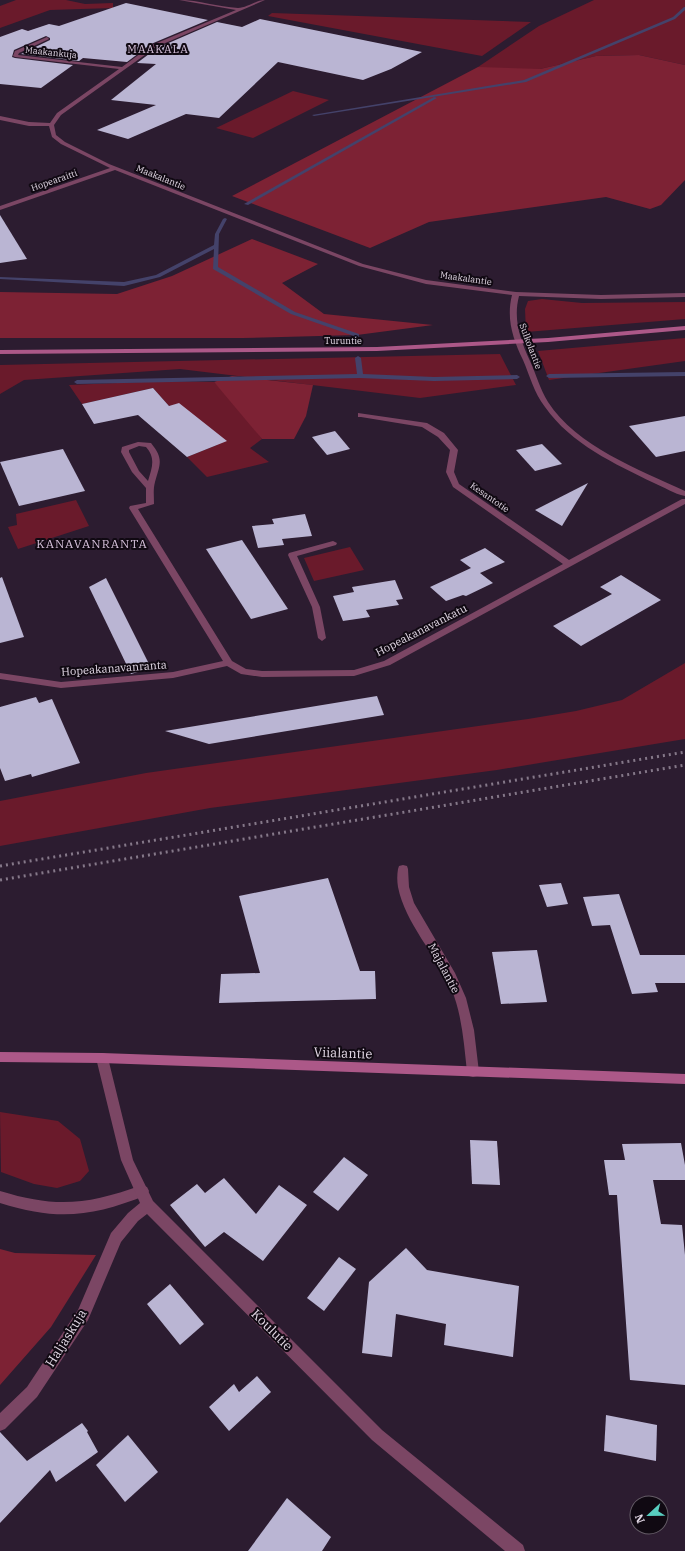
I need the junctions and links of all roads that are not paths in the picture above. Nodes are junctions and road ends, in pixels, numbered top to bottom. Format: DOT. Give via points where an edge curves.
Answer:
graph roads {
  1 [pos="181,0"];
  2 [pos="263,0"];
  3 [pos="238,9"];
  4 [pos="47,38"];
  5 [pos="122,68"];
  6 [pos="0,118"];
  7 [pos="51,125"];
  8 [pos="115,168"];
  9 [pos="0,208"];
  10 [pos="516,294"];
  11 [pos="685,295"];
  12 [pos="685,328"];
  13 [pos="0,352"];
  14 [pos="361,415"];
  15 [pos="150,488"];
  16 [pos="685,494"];
  17 [pos="685,501"];
  18 [pos="333,543"];
  19 [pos="569,564"];
  20 [pos="322,638"];
  21 [pos="229,663"];
  22 [pos="0,676"];
  23 [pos="403,868"];
  24 [pos="0,1057"];
  25 [pos="102,1058"];
  26 [pos="473,1072"];
  27 [pos="685,1079"];
  28 [pos="142,1191"];
  29 [pos="0,1197"];
  30 [pos="148,1205"];
  31 [pos="0,1424"];
  32 [pos="517,1551"];
  1 -- 3 [label="street"];
  2 -- 3 [label="street"];
  3 -- 5 [label="street" via="154,46"];
  4 -- 5 [label="street, Maakankuja" via="16,52 15,56"];
  5 -- 7 [label="street" via="59,114"];
  6 -- 7 [label="street" via="29,124"];
  7 -- 8 [label="street, Maakalantie" via="54,136 63,143"];
  8 -- 9 [label="street, Hopearaitti"];
  8 -- 10 [label="street, Maakalantie" via="361,265 426,282"];
  10 -- 11 [label="street" via="601,297"];
  10 -- 16 [label="street, Sulkolantie" via="512,306 512,324 547,406 566,427 603,452"];
  12 -- 13 [label="main road, Turuntie" via="548,340 377,349"];
  14 -- 19 [label="street, Kesantotie" via="424,425 441,435 454,450 450,472 456,485"];
  15 -- 15 [label="street" via="157,466 154,450 148,445 138,444 125,449 136,472"];
  15 -- 21 [label="street" via="150,504 134,508"];
  17 -- 19 [label="street, Hopeakanavankatu"];
  18 -- 20 [label="street" via="292,555 316,606"];
  19 -- 21 [label="street, Hopeakanavankatu" via="387,662 354,673 262,674 244,672"];
  21 -- 22 [label="street, Hopeakanavanranta" via="173,675 61,685"];
  23 -- 26 [label="street, Majalantie" via="404,888 415,918 439,953 458,990 469,1036"];
  24 -- 25 [label="main road, Viialantie"];
  25 -- 26 [label="main road, Viialantie"];
  25 -- 28 [label="street, Koulutie" via="127,1160"];
  26 -- 27 [label="main road, Viialantie"];
  28 -- 29 [label="street" via="89,1208 56,1210 28,1206"];
  28 -- 30 [label="street, Koulutie"];
  30 -- 31 [label="street, Haljaskuja" via="132,1217 116,1238 83,1316 32,1392"];
  30 -- 32 [label="street, Koulutie" via="377,1435"];
}
